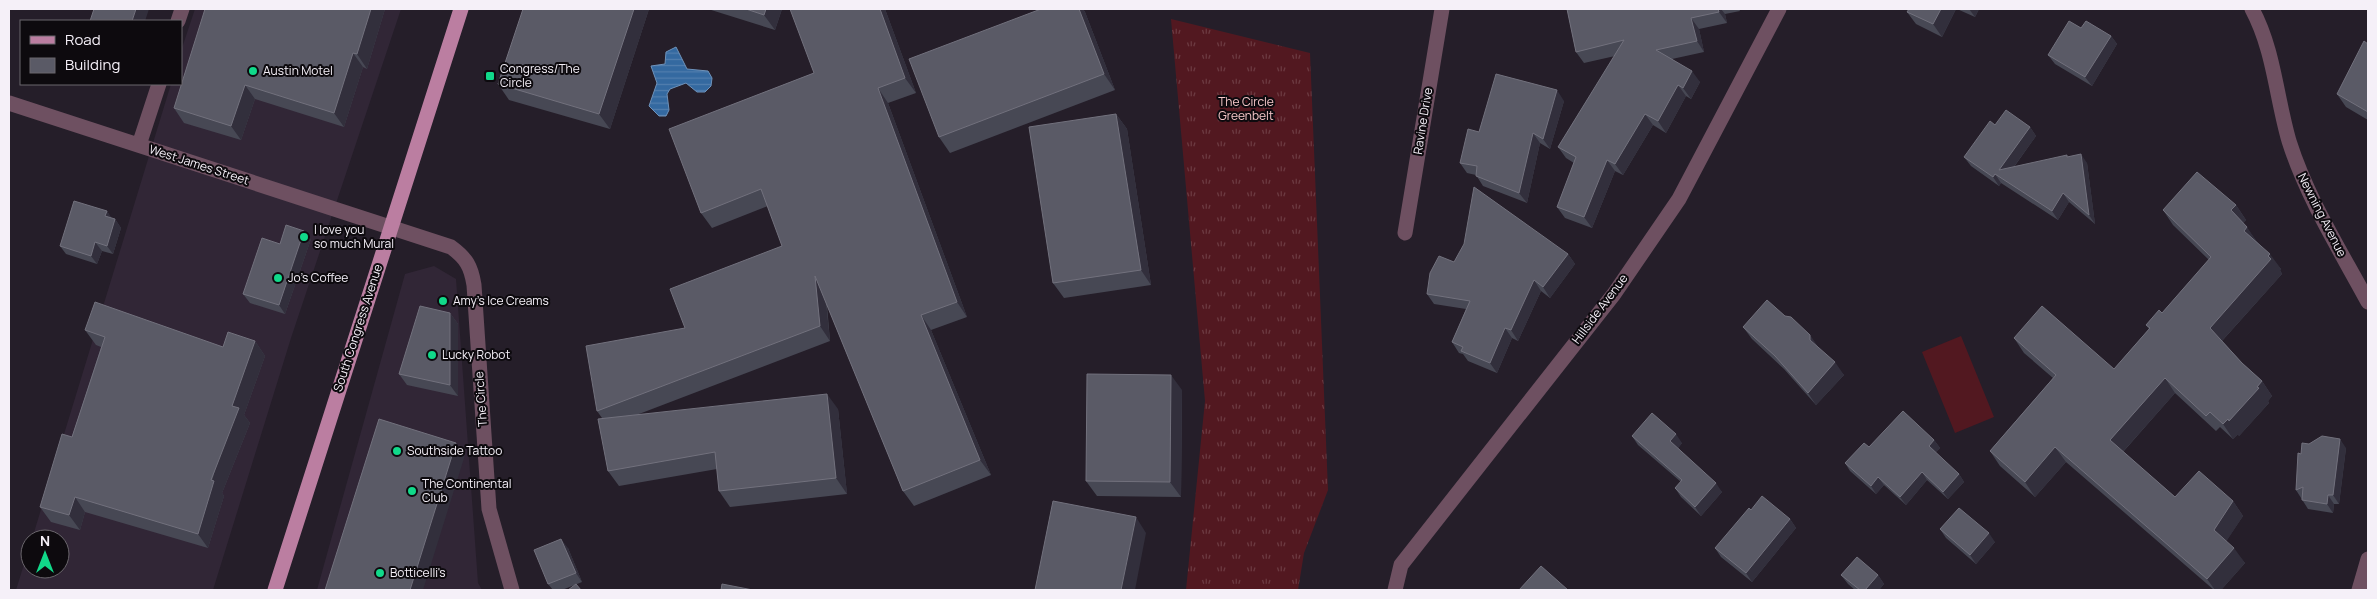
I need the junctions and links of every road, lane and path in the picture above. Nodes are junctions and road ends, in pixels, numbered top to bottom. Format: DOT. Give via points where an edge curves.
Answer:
graph roads {
  1 [pos="461,9"];
  2 [pos="1442,9"];
  3 [pos="1779,9"];
  4 [pos="2252,9"];
  5 [pos="159,85"];
  6 [pos="9,103"];
  7 [pos="140,145"];
  8 [pos="390,228"];
  9 [pos="1404,233"];
  10 [pos="2368,302"];
  11 [pos="2368,559"];
  12 [pos="275,590"];
  13 [pos="512,590"];
  14 [pos="1395,590"];
  15 [pos="2359,590"];
  1 -- 8 [label="main road, South Congress Avenue"];
  2 -- 9 [label="street, Ravine Drive"];
  3 -- 14 [label="street, Hillside Avenue" via="1679,199 1614,294 1401,565"];
  4 -- 10 [label="street, Newning Avenue" via="2272,61 2289,139 2303,181"];
  5 -- 7 [label="street"];
  6 -- 7 [label="street, West James Street"];
  7 -- 8 [label="street, West James Street"];
  8 -- 12 [label="main road, South Congress Avenue"];
  8 -- 13 [label="street, The Circle" via="451,247 464,256 471,268 489,508"];
  11 -- 15 [label="street"];
}
